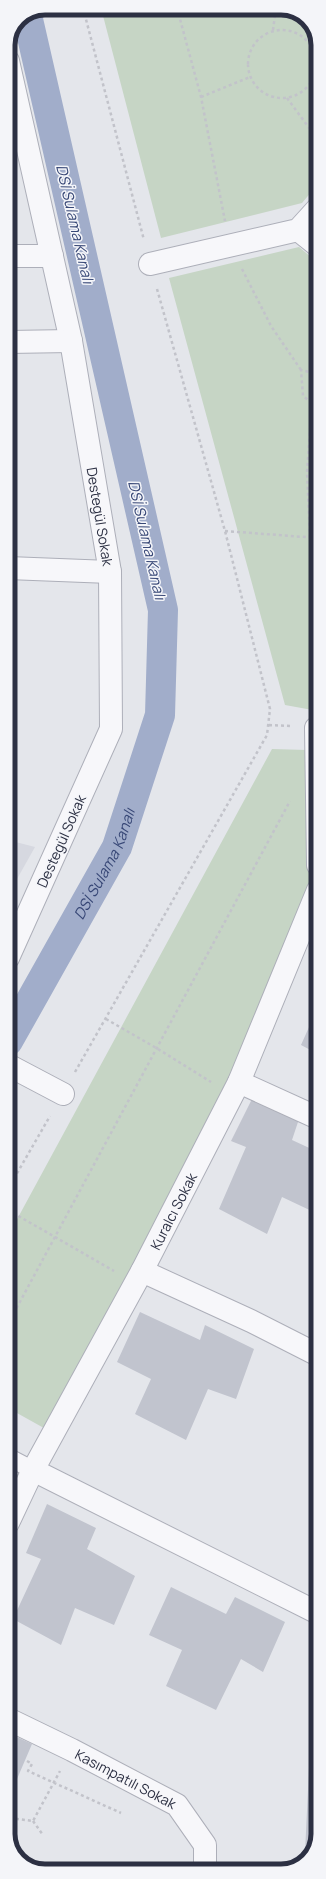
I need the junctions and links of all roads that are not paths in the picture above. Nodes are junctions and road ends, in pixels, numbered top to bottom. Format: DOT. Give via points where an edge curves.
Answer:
graph roads {
  1 [pos="15,92"];
  2 [pos="311,216"];
  3 [pos="298,230"];
  4 [pos="311,240"];
  5 [pos="15,256"];
  6 [pos="52,256"];
  7 [pos="150,264"];
  8 [pos="71,341"];
  9 [pos="15,342"];
  10 [pos="15,568"];
  11 [pos="110,572"];
  12 [pos="311,907"];
  13 [pos="15,942"];
  14 [pos="15,1069"];
  15 [pos="235,1089"];
  16 [pos="63,1094"];
  17 [pos="311,1116"];
  18 [pos="138,1277"];
  19 [pos="311,1351"];
  20 [pos="15,1461"];
  21 [pos="33,1470"];
  22 [pos="15,1508"];
  23 [pos="311,1609"];
  24 [pos="15,1722"];
  25 [pos="205,1864"];
  1 -- 6 [label="street, Destegül Sokak"];
  2 -- 3 [label="street"];
  3 -- 4 [label="street"];
  3 -- 7 [label="street"];
  5 -- 6 [label="street"];
  6 -- 8 [label="street, Destegül Sokak"];
  8 -- 9 [label="street"];
  8 -- 11 [label="street, Destegül Sokak"];
  10 -- 11 [label="street"];
  11 -- 13 [label="street, Destegül Sokak" via="111,729"];
  12 -- 15 [label="street, Kuralcı Sokak"];
  14 -- 16 [label="street"];
  15 -- 17 [label="street"];
  15 -- 18 [label="street, Kuralcı Sokak"];
  18 -- 19 [label="street" via="251,1321"];
  18 -- 21 [label="street, Kuralcı Sokak"];
  20 -- 21 [label="lane"];
  21 -- 22 [label="street, Kuralcı Sokak"];
  21 -- 23 [label="street"];
  24 -- 25 [label="street, Kasımpatılı Sokak" via="177,1805 205,1845"];
}
